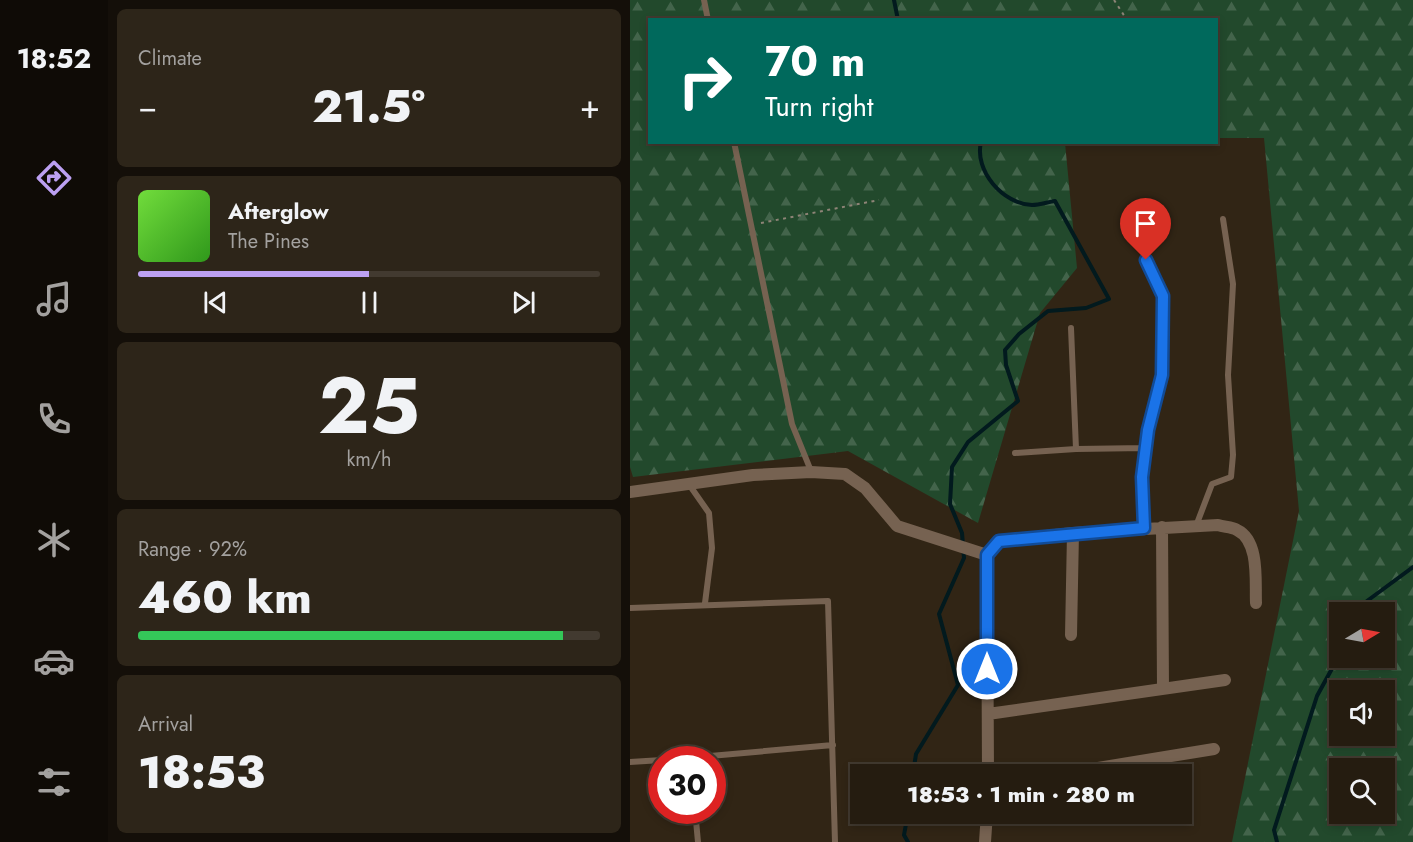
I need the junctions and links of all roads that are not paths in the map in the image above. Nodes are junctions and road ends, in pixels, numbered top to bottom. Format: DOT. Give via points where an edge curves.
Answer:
graph roads {
  1 [pos="704,0"];
  2 [pos="708,18"];
  3 [pos="734,144"];
  4 [pos="1132,217"];
  5 [pos="1223,219"];
  6 [pos="1071,328"];
  7 [pos="1076,448"];
  8 [pos="1145,448"];
  9 [pos="1015,453"];
  10 [pos="811,472"];
  11 [pos="688,482"];
  12 [pos="630,492"];
  13 [pos="1196,526"];
  14 [pos="1162,527"];
  15 [pos="1144,528"];
  16 [pos="1073,533"];
  17 [pos="987,555"];
  18 [pos="705,603"];
  19 [pos="1256,603"];
  20 [pos="630,608"];
  21 [pos="1071,635"];
  22 [pos="1225,680"];
  23 [pos="1162,689"];
  24 [pos="988,714"];
  25 [pos="833,745"];
  26 [pos="1214,749"];
  27 [pos="726,755"];
  28 [pos="648,761"];
  29 [pos="630,762"];
  30 [pos="988,764"];
  31 [pos="1122,764"];
  32 [pos="696,824"];
  33 [pos="986,824"];
  34 [pos="698,842"];
  35 [pos="835,842"];
  36 [pos="985,842"];
  1 -- 2 [label="lane"];
  3 -- 10 [label="lane" via="792,424"];
  4 -- 8 [label="lane" via="1163,296 1162,375"];
  5 -- 13 [label="lane" via="1233,285 1228,375 1233,455 1231,477 1212,484"];
  6 -- 7 [label="lane"];
  7 -- 8 [label="lane"];
  7 -- 9 [label="lane"];
  8 -- 15 [label="lane"];
  10 -- 11 [label="street"];
  10 -- 17 [label="street" via="845,474 865,488 897,526"];
  11 -- 12 [label="street"];
  11 -- 18 [label="lane" via="709,513 712,548"];
  13 -- 14 [label="street"];
  13 -- 19 [label="street" via="1218,525 1238,530 1249,540"];
  14 -- 15 [label="street"];
  14 -- 23 [label="street"];
  15 -- 16 [label="street"];
  16 -- 17 [label="street" via="999,541"];
  16 -- 21 [label="street"];
  17 -- 24 [label="street"];
  18 -- 20 [label="lane"];
  18 -- 25 [label="lane" via="828,601"];
  22 -- 23 [label="street"];
  23 -- 24 [label="street"];
  24 -- 30 [label="street"];
  25 -- 27 [label="lane"];
  25 -- 35 [label="lane"];
  26 -- 31 [label="street"];
  28 -- 29 [label="lane"];
  32 -- 34 [label="lane"];
  33 -- 36 [label="street"];
}
